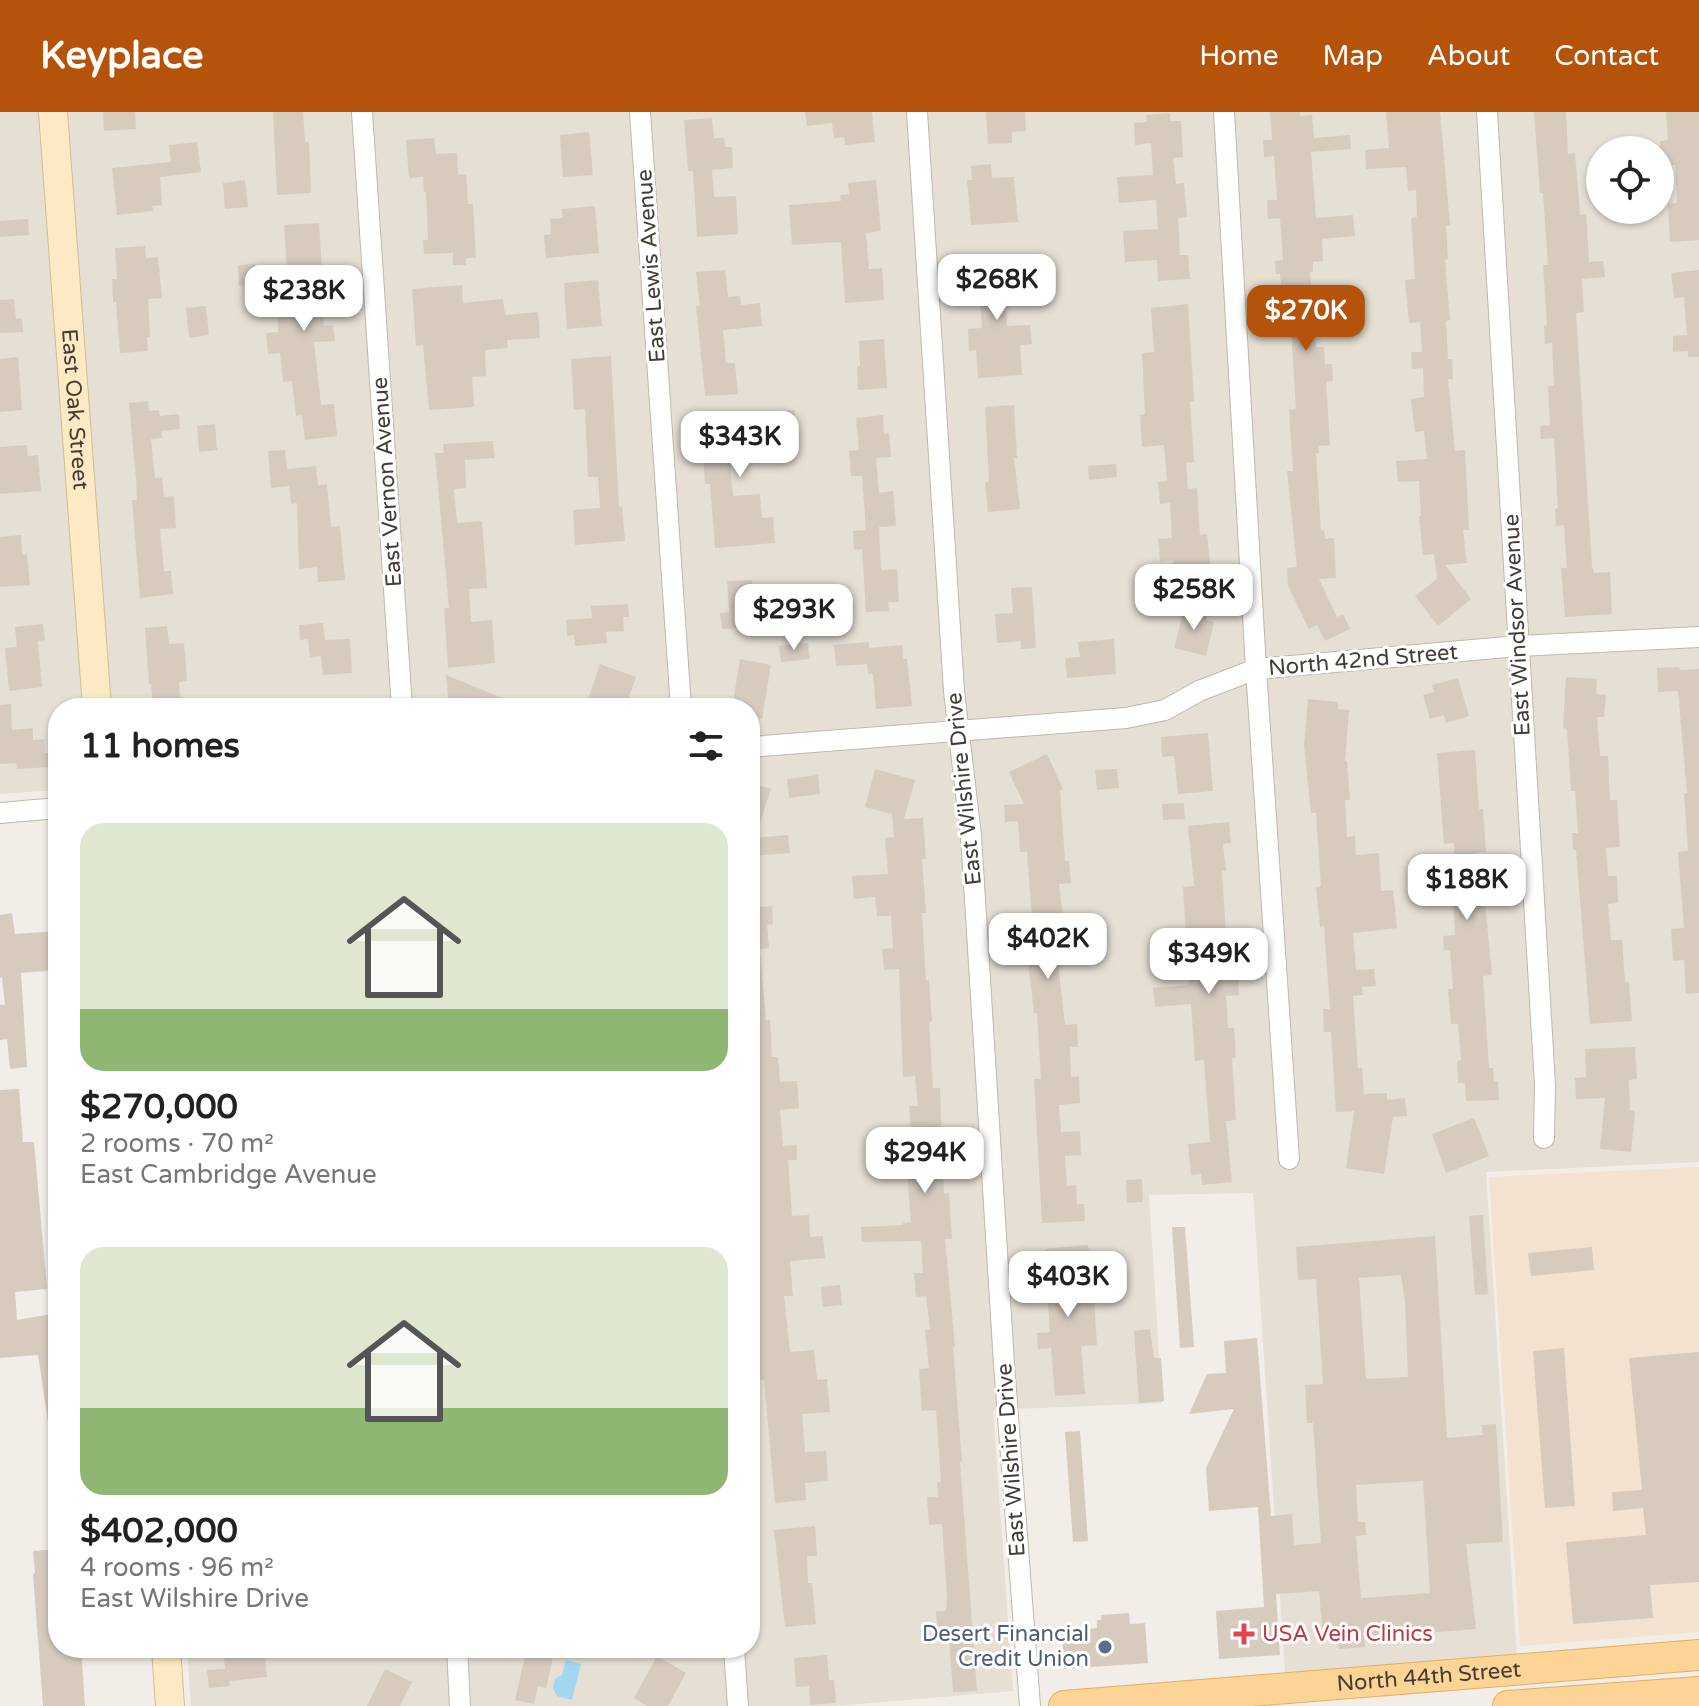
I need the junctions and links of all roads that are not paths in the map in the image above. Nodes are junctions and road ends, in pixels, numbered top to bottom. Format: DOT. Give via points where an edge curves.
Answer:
graph roads {
  1 [pos="53,112"];
  2 [pos="362,112"];
  3 [pos="640,112"];
  4 [pos="917,112"];
  5 [pos="1224,112"];
  6 [pos="1487,112"];
  7 [pos="1699,637"];
  8 [pos="1518,646"];
  9 [pos="1256,669"];
  10 [pos="96,698"];
  11 [pos="401,698"];
  12 [pos="680,698"];
  13 [pos="959,732"];
  14 [pos="760,746"];
  15 [pos="48,809"];
  16 [pos="0,813"];
  17 [pos="1544,1138"];
  18 [pos="1289,1159"];
  19 [pos="1699,1655"];
  20 [pos="167,1658"];
  21 [pos="458,1658"];
  22 [pos="735,1658"];
  23 [pos="1699,1692"];
  24 [pos="1200,1700"];
  25 [pos="170,1706"];
  26 [pos="460,1706"];
  27 [pos="738,1706"];
  28 [pos="1030,1706"];
  29 [pos="1064,1706"];
  30 [pos="1508,1706"];
  1 -- 10 [label="street, East Oak Street"];
  2 -- 11 [label="street, East Vernon Avenue"];
  3 -- 12 [label="street, East Lewis Avenue"];
  4 -- 13 [label="street, East Wilshire Drive"];
  5 -- 9 [label="street"];
  6 -- 8 [label="street, East Windsor Avenue"];
  7 -- 8 [label="street, North 42nd Street"];
  8 -- 9 [label="street, North 42nd Street"];
  8 -- 17 [label="street, East Windsor Avenue"];
  9 -- 13 [label="street, North 42nd Street" via="1165,710"];
  9 -- 18 [label="street"];
  13 -- 14 [label="street, North 42nd Street"];
  13 -- 28 [label="street, East Wilshire Drive" via="971,836"];
  15 -- 16 [label="street"];
  19 -- 24 [label="main road, North 44th Street"];
  20 -- 25 [label="street"];
  21 -- 26 [label="street"];
  22 -- 27 [label="street"];
  23 -- 30 [label="main road, North 44th Street"];
  24 -- 29 [label="main road, North 44th Street"];
}
